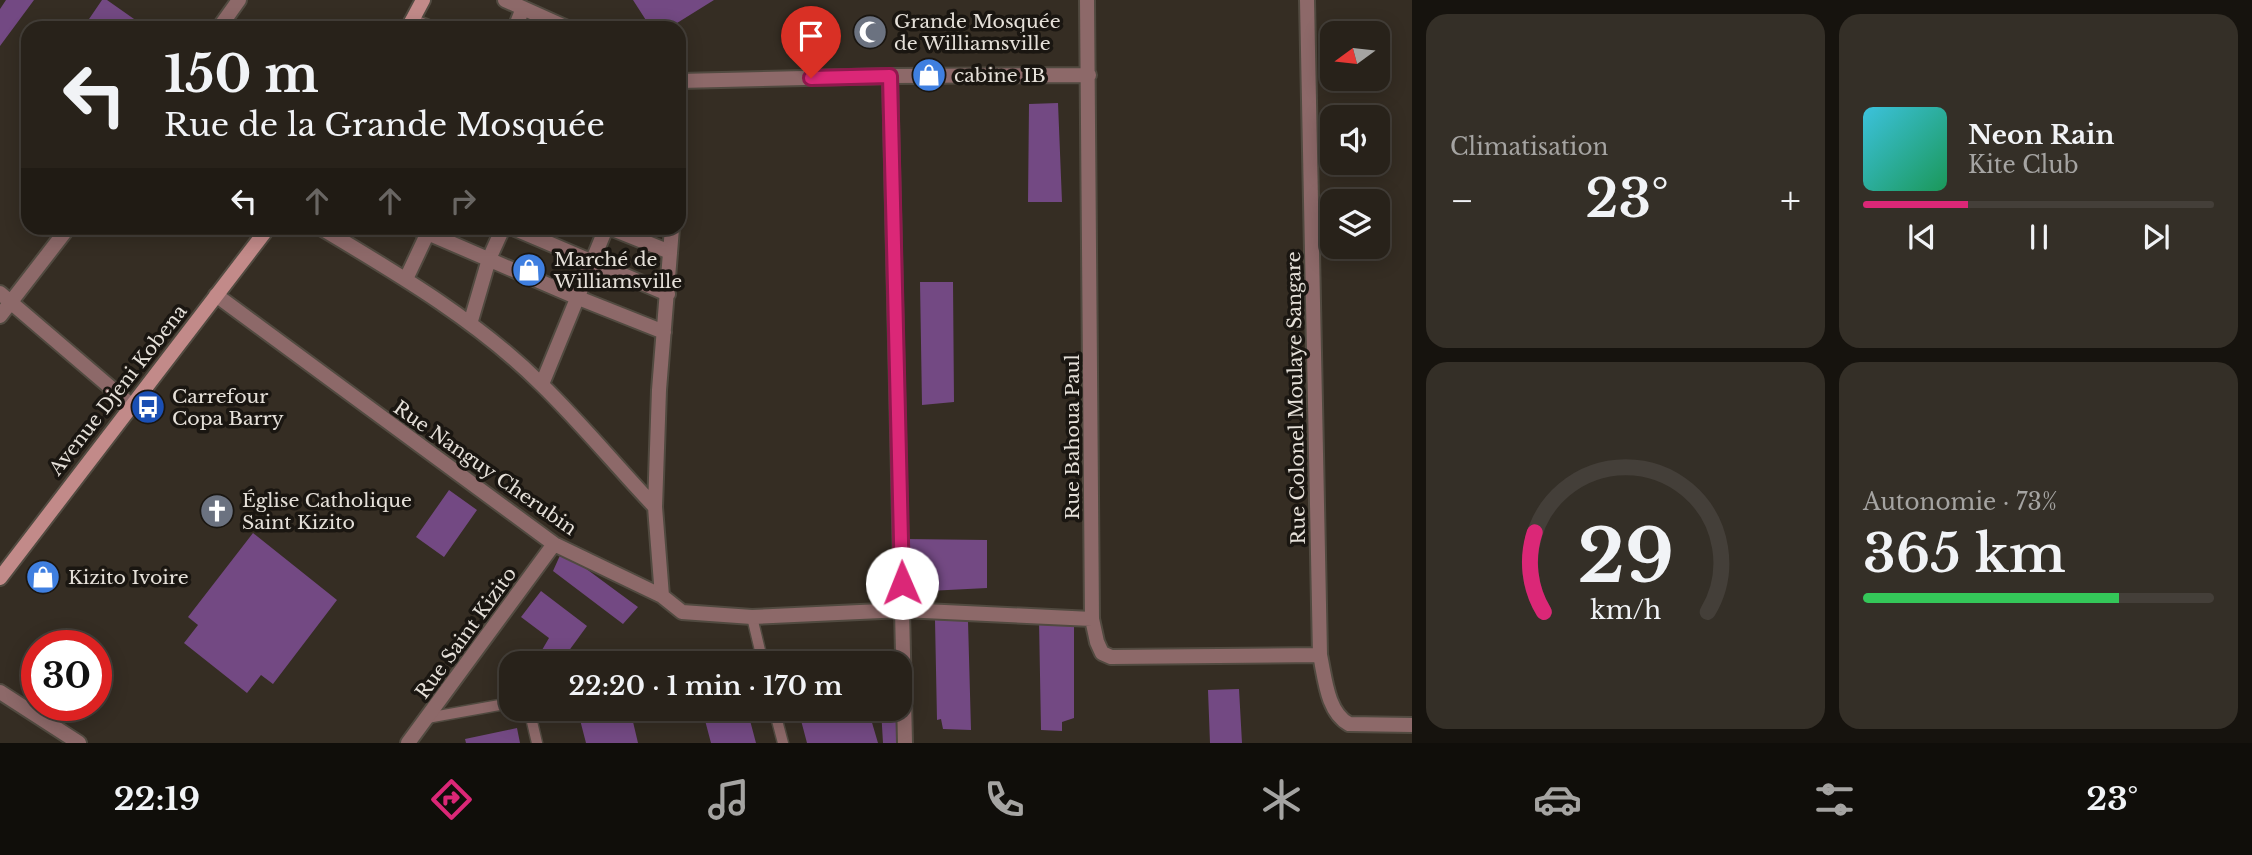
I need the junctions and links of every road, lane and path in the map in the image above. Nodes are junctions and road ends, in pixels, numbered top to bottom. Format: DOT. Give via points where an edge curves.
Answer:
graph roads {
  1 [pos="239,0"];
  2 [pos="423,0"];
  3 [pos="505,0"];
  4 [pos="1087,0"];
  5 [pos="1307,0"];
  6 [pos="523,8"];
  7 [pos="224,21"];
  8 [pos="412,21"];
  9 [pos="518,21"];
  10 [pos="552,21"];
  11 [pos="1089,75"];
  12 [pos="890,76"];
  13 [pos="686,81"];
  14 [pos="62,235"];
  15 [pos="263,235"];
  16 [pos="333,235"];
  17 [pos="422,235"];
  18 [pos="437,235"];
  19 [pos="500,235"];
  20 [pos="530,235"];
  21 [pos="604,235"];
  22 [pos="626,235"];
  23 [pos="671,235"];
  24 [pos="670,252"];
  25 [pos="489,259"];
  26 [pos="591,261"];
  27 [pos="406,279"];
  28 [pos="668,294"];
  29 [pos="216,295"];
  30 [pos="6,297"];
  31 [pos="576,297"];
  32 [pos="0,316"];
  33 [pos="470,324"];
  34 [pos="664,332"];
  35 [pos="542,384"];
  36 [pos="131,405"];
  37 [pos="655,507"];
  38 [pos="554,544"];
  39 [pos="0,578"];
  40 [pos="662,596"];
  41 [pos="903,610"];
  42 [pos="752,617"];
  43 [pos="1092,619"];
  44 [pos="760,651"];
  45 [pos="1320,655"];
  46 [pos="0,692"];
  47 [pos="499,705"];
  48 [pos="427,718"];
  49 [pos="532,721"];
  50 [pos="777,721"];
  51 [pos="1412,725"];
  52 [pos="79,743"];
  53 [pos="408,743"];
  54 [pos="537,743"];
  55 [pos="783,743"];
  56 [pos="905,743"];
  1 -- 7 [label="street"];
  2 -- 8 [label="street"];
  3 -- 6 [label="street"];
  4 -- 11 [label="street, Rue Bahoua Paul"];
  5 -- 45 [label="street, Rue Colonel Moulaye Sangare"];
  6 -- 9 [label="street"];
  6 -- 10 [label="street"];
  11 -- 12 [label="street"];
  11 -- 43 [label="street, Rue Bahoua Paul"];
  12 -- 13 [label="street"];
  12 -- 41 [label="street"];
  14 -- 30 [label="street"];
  15 -- 29 [label="street, Avenue Djeni Kobena"];
  16 -- 27 [label="street"];
  17 -- 27 [label="street"];
  18 -- 25 [label="street"];
  19 -- 25 [label="street"];
  20 -- 26 [label="street"];
  21 -- 26 [label="street"];
  22 -- 24 [label="street"];
  23 -- 24 [label="street"];
  24 -- 28 [label="street"];
  25 -- 31 [label="street"];
  25 -- 33 [label="street"];
  26 -- 28 [label="street"];
  26 -- 31 [label="street"];
  27 -- 33 [label="street"];
  28 -- 34 [label="street"];
  29 -- 36 [label="street, Avenue Djeni Kobena"];
  29 -- 38 [label="street, Rue Nanguy Cherubin"];
  30 -- 32 [label="street"];
  30 -- 36 [label="street"];
  31 -- 34 [label="street"];
  31 -- 35 [label="street"];
  33 -- 35 [label="street"];
  34 -- 37 [label="street"];
  35 -- 37 [label="street"];
  36 -- 39 [label="street, Avenue Djeni Kobena"];
  37 -- 40 [label="street"];
  38 -- 40 [label="street, Rue Nanguy Cherubin"];
  38 -- 48 [label="street, Rue Saint Kizito"];
  40 -- 42 [label="street, Rue Nanguy Cherubin" via="682,612"];
  41 -- 42 [label="street, Rue Nanguy Cherubin"];
  41 -- 43 [label="street, Rue Nanguy Cherubin"];
  41 -- 56 [label="street"];
  42 -- 44 [label="lane"];
  43 -- 45 [label="street, Rue Bahoua Paul" via="1102,653 1111,657"];
  45 -- 51 [label="street, Rue Colonel Moulaye Sangare" via="1340,719 1349,724"];
  46 -- 52 [label="street"];
  47 -- 48 [label="lane"];
  48 -- 53 [label="street, Rue Saint Kizito"];
  49 -- 54 [label="lane"];
  50 -- 55 [label="lane"];
}
